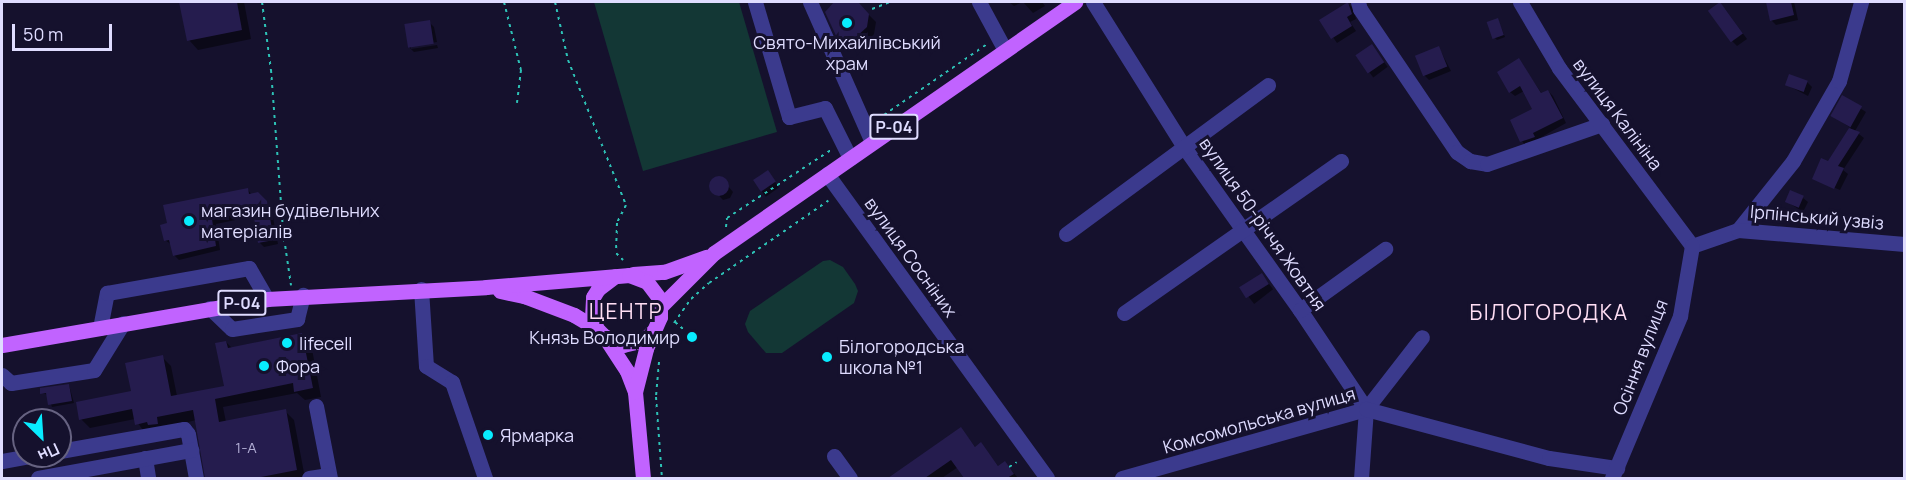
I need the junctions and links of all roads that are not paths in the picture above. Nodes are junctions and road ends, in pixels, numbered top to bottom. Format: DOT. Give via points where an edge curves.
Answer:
graph roads {
  1 [pos="755,2"];
  2 [pos="810,2"];
  3 [pos="979,2"];
  4 [pos="1075,2"];
  5 [pos="1093,2"];
  6 [pos="1358,2"];
  7 [pos="1520,2"];
  8 [pos="1862,2"];
  9 [pos="1005,50"];
  10 [pos="1268,85"];
  11 [pos="1602,124"];
  12 [pos="872,142"];
  13 [pos="1184,147"];
  14 [pos="850,158"];
  15 [pos="1341,161"];
  16 [pos="827,174"];
  17 [pos="1241,229"];
  18 [pos="1738,230"];
  19 [pos="1066,234"];
  20 [pos="1905,244"];
  21 [pos="1692,246"];
  22 [pos="1385,249"];
  23 [pos="714,253"];
  24 [pos="622,275"];
  25 [pos="486,287"];
  26 [pos="421,289"];
  27 [pos="298,296"];
  28 [pos="267,299"];
  29 [pos="660,307"];
  30 [pos="210,308"];
  31 [pos="1300,309"];
  32 [pos="1124,313"];
  33 [pos="123,323"];
  34 [pos="100,328"];
  35 [pos="652,332"];
  36 [pos="600,333"];
  37 [pos="1422,337"];
  38 [pos="2,345"];
  39 [pos="2,375"];
  40 [pos="635,392"];
  41 [pos="316,406"];
  42 [pos="1366,409"];
  43 [pos="72,449"];
  44 [pos="191,450"];
  45 [pos="834,456"];
  46 [pos="145,458"];
  47 [pos="1615,473"];
  48 [pos="329,477"];
  49 [pos="38,478"];
  50 [pos="148,478"];
  51 [pos="196,478"];
  52 [pos="309,478"];
  53 [pos="485,478"];
  54 [pos="643,478"];
  55 [pos="850,478"];
  56 [pos="1047,478"];
  57 [pos="1122,478"];
  58 [pos="1361,478"];
  1 -- 14 [label="street" via="789,117 825,108"];
  2 -- 12 [label="street"];
  3 -- 9 [label="street"];
  4 -- 9 [label="main road, Р-04"];
  5 -- 13 [label="street, вулиця 50-річчя Жовтня"];
  6 -- 11 [label="street" via="1456,152 1470,161 1487,164"];
  7 -- 11 [label="street, вулиця Калініна" via="1559,68"];
  8 -- 18 [label="street" via="1839,81 1793,161"];
  9 -- 12 [label="main road, Р-04"];
  10 -- 13 [label="street"];
  11 -- 21 [label="street, вулиця Калініна"];
  12 -- 14 [label="main road, Р-04"];
  13 -- 17 [label="street, вулиця 50-річчя Жовтня"];
  13 -- 19 [label="street"];
  14 -- 16 [label="main road, Р-04"];
  15 -- 17 [label="street"];
  16 -- 23 [label="main road, Р-04"];
  16 -- 56 [label="street, вулиця Сосніних"];
  17 -- 31 [label="street, вулиця 50-річчя Жовтня"];
  17 -- 32 [label="street"];
  18 -- 20 [label="street, Ірпінський узвіз"];
  18 -- 21 [label="street, Ірпінський узвіз"];
  21 -- 47 [label="street, Осіння вулиця" via="1680,316"];
  22 -- 31 [label="street"];
  23 -- 24 [label="main road, Р-04" via="664,272"];
  23 -- 29 [label="main road, Р-04"];
  24 -- 25 [label="main road, Р-04"];
  24 -- 29 [label="main road" via="647,282 659,298"];
  24 -- 36 [label="main road" via="593,297 592,318"];
  25 -- 26 [label="main road, Р-04"];
  25 -- 36 [label="main road, Р-04" via="556,307"];
  26 -- 27 [label="main road, Р-04"];
  26 -- 53 [label="street" via="426,366 452,382"];
  27 -- 28 [label="main road, Р-04"];
  27 -- 30 [label="street" via="297,319 232,329"];
  28 -- 30 [label="main road, Р-04"];
  28 -- 34 [label="street" via="249,268 237,270 107,293"];
  29 -- 35 [label="main road, Р-04" via="660,317"];
  30 -- 33 [label="main road, Р-04"];
  31 -- 42 [label="street, вулиця 50-річчя Жовтня"];
  33 -- 34 [label="main road, Р-04"];
  33 -- 39 [label="street" via="94,370 11,383"];
  34 -- 38 [label="main road, Р-04"];
  35 -- 36 [label="main road, Р-04" via="644,340 623,345"];
  35 -- 40 [label="main road"];
  36 -- 40 [label="main road" via="627,371"];
  37 -- 42 [label="street"];
  40 -- 54 [label="main road"];
  41 -- 48 [label="street"];
  42 -- 47 [label="street, Комсомольська вулиця"];
  42 -- 57 [label="street, Комсомольська вулиця"];
  42 -- 58 [label="street"];
  43 -- 44 [label="street" via="180,428 187,431"];
  44 -- 46 [label="street"];
  44 -- 51 [label="street"];
  45 -- 55 [label="street"];
  46 -- 49 [label="street"];
  46 -- 50 [label="street"];
  48 -- 52 [label="street"];
}
